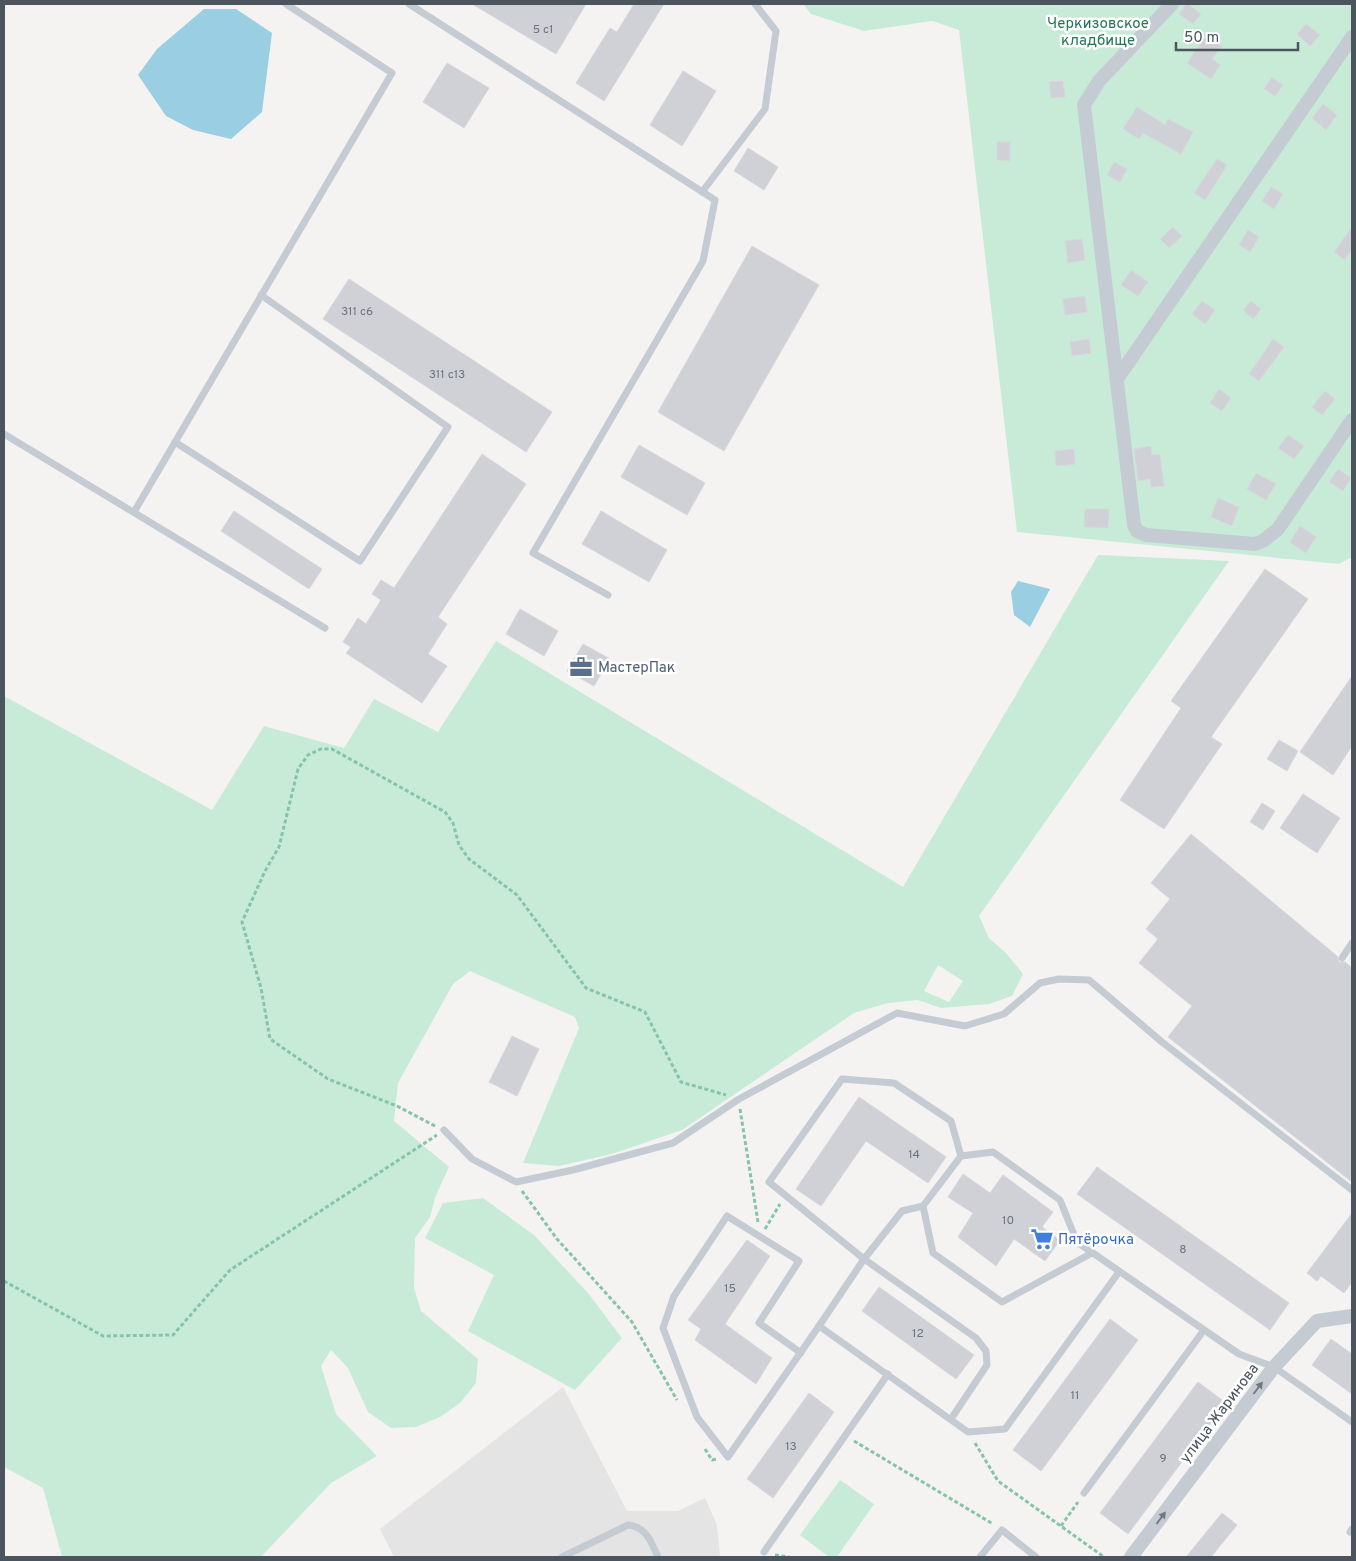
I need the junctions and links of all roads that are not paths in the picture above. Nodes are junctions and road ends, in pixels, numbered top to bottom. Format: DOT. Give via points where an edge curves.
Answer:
graph roads {
  1 [pos="286,4"];
  2 [pos="409,4"];
  3 [pos="755,4"];
  4 [pos="1172,4"];
  5 [pos="1352,37"];
  6 [pos="702,192"];
  7 [pos="261,295"];
  8 [pos="1117,379"];
  9 [pos="1352,420"];
  10 [pos="4,434"];
  11 [pos="175,442"];
  12 [pos="134,512"];
  13 [pos="608,595"];
  14 [pos="325,628"];
  15 [pos="1352,943"];
  16 [pos="1342,958"];
  17 [pos="444,1130"];
  18 [pos="961,1156"];
  19 [pos="1352,1190"];
  20 [pos="924,1206"];
  21 [pos="1092,1253"];
  22 [pos="864,1259"];
  23 [pos="1119,1272"];
  24 [pos="1352,1316"];
  25 [pos="819,1326"];
  26 [pos="1204,1330"];
  27 [pos="801,1353"];
  28 [pos="1274,1367"];
  29 [pos="888,1374"];
  30 [pos="951,1419"];
  31 [pos="1352,1422"];
  32 [pos="1084,1493"];
  33 [pos="764,1552"];
  34 [pos="562,1557"];
  35 [pos="658,1557"];
  36 [pos="980,1557"];
  37 [pos="1036,1557"];
  38 [pos="1131,1557"];
  1 -- 7 [label="lane" via="392,73"];
  2 -- 6 [label="lane"];
  3 -- 6 [label="lane" via="776,30 765,109"];
  4 -- 8 [label="street" via="1099,81 1084,105"];
  5 -- 8 [label="street"];
  6 -- 13 [label="lane" via="715,200 703,261 533,553"];
  7 -- 11 [label="lane"];
  7 -- 11 [label="lane" via="448,427 360,561"];
  8 -- 9 [label="street" via="1134,525 1146,536 1263,542 1278,529"];
  10 -- 12 [label="lane"];
  11 -- 12 [label="lane"];
  12 -- 14 [label="lane"];
  15 -- 16 [label="lane"];
  17 -- 19 [label="lane" via="472,1159 516,1182 573,1170 672,1144 739,1099 897,1013 965,1026 1004,1014 1040,983 1059,979 1089,980 1162,1042"];
  18 -- 20 [label="lane"];
  18 -- 21 [label="lane" via="993,1152 1060,1200 1077,1242"];
  18 -- 22 [label="lane" via="951,1120 894,1083 842,1079 769,1182"];
  20 -- 21 [label="lane" via="933,1253 1002,1302"];
  20 -- 22 [label="lane" via="902,1211"];
  21 -- 23 [label="lane"];
  22 -- 25 [label="lane"];
  22 -- 30 [label="lane" via="976,1338 986,1351 987,1366"];
  23 -- 26 [label="lane"];
  23 -- 30 [label="lane" via="1005,1429 968,1432"];
  24 -- 28 [label="street, улица Жаринова" via="1317,1321"];
  25 -- 27 [label="lane"];
  25 -- 29 [label="lane"];
  26 -- 28 [label="lane" via="1239,1354"];
  26 -- 32 [label="lane"];
  27 -- 27 [label="lane" via="759,1323 799,1261 727,1216 674,1296 663,1328 697,1417 728,1457"];
  28 -- 31 [label="lane"];
  38 -- 28 [label="street, улица Жаринова, one-way"];
  29 -- 30 [label="lane"];
  29 -- 33 [label="lane"];
  34 -- 35 [label="lane" via="628,1524 637,1525 645,1532"];
  36 -- 37 [label="lane" via="1002,1530"];
}
